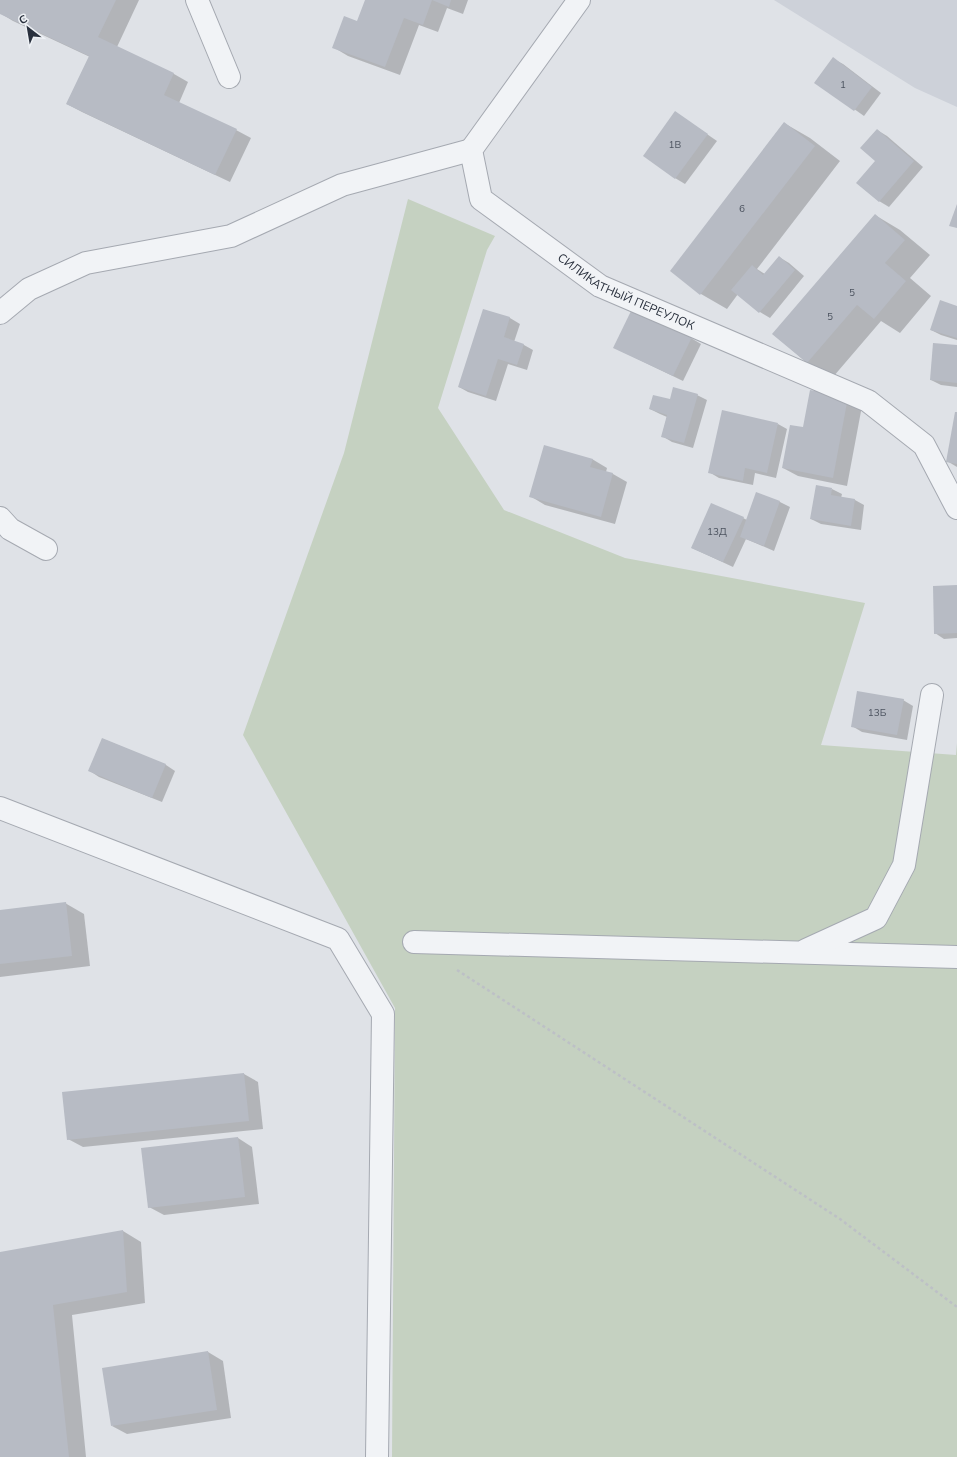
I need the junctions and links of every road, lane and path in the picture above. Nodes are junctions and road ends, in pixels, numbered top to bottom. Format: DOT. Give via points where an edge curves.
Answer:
graph roads {
  1 [pos="197,0"];
  2 [pos="579,0"];
  3 [pos="229,77"];
  4 [pos="471,150"];
  5 [pos="0,313"];
  6 [pos="957,508"];
  7 [pos="0,518"];
  8 [pos="46,549"];
  9 [pos="932,695"];
  10 [pos="0,808"];
  11 [pos="414,942"];
  12 [pos="802,952"];
  13 [pos="957,957"];
  14 [pos="454,968"];
  15 [pos="957,1308"];
  16 [pos="377,1457"];
  1 -- 3 [label="street"];
  2 -- 4 [label="street"];
  4 -- 5 [label="street" via="342,186 231,236 86,263 29,288"];
  4 -- 6 [label="street, СИЛИКАТНЫЙ ПЕРЕУЛОК" via="481,200 600,286 868,401 924,445"];
  7 -- 8 [label="street" via="10,530"];
  9 -- 12 [label="street" via="904,866 876,918"];
  10 -- 16 [label="street" via="338,940 383,1014"];
  11 -- 12 [label="street"];
  12 -- 13 [label="street"];
  14 -- 15 [label="path" via="840,1219"];
}
